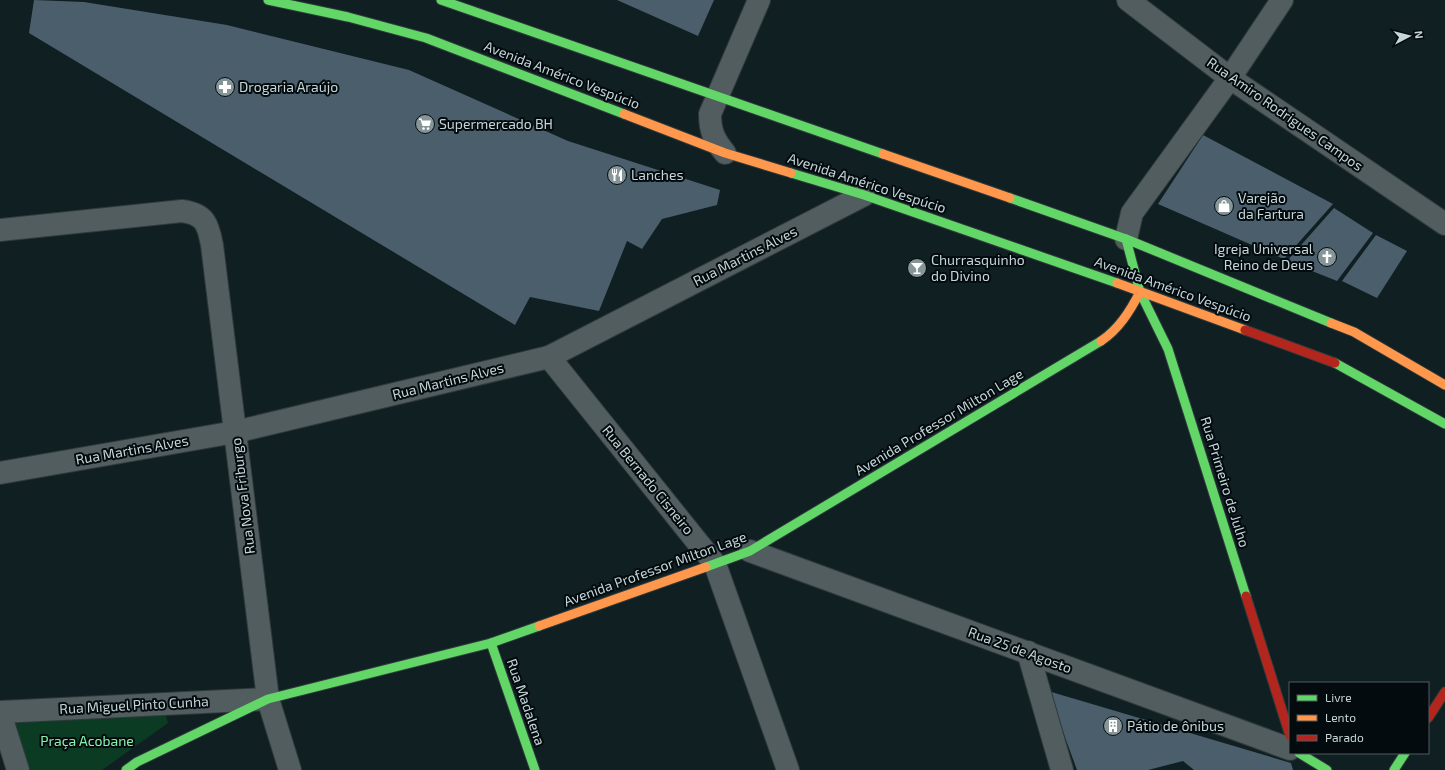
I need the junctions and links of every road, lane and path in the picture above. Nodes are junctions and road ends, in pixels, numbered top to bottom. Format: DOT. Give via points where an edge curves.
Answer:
graph roads {
  1 [pos="268,0"];
  2 [pos="441,0"];
  3 [pos="759,0"];
  4 [pos="1128,0"];
  5 [pos="1282,0"];
  6 [pos="1230,78"];
  7 [pos="718,98"];
  8 [pos="725,153"];
  9 [pos="864,195"];
  10 [pos="1445,224"];
  11 [pos="0,230"];
  12 [pos="1126,239"];
  13 [pos="1140,292"];
  14 [pos="549,357"];
  15 [pos="1445,384"];
  16 [pos="1445,424"];
  17 [pos="235,432"];
  18 [pos="0,473"];
  19 [pos="750,551"];
  20 [pos="715,564"];
  21 [pos="491,643"];
  22 [pos="1028,652"];
  23 [pos="1445,692"];
  24 [pos="268,699"];
  25 [pos="0,712"];
  26 [pos="1429,716"];
  27 [pos="1289,733"];
  28 [pos="1301,754"];
  29 [pos="1404,754"];
  30 [pos="1295,757"];
  31 [pos="18,770"];
  32 [pos="126,770"];
  33 [pos="290,770"];
  34 [pos="535,770"];
  35 [pos="788,770"];
  36 [pos="1062,770"];
  37 [pos="1327,770"];
  38 [pos="1394,770"];
  1 -- 8 [label="main road, Avenida Américo Vespúcio" via="348,17 426,38"];
  2 -- 7 [label="main road, Avenida Américo Vespúcio"];
  3 -- 7 [label="street"];
  4 -- 6 [label="street, Rua Amiro Rodrigues Campos"];
  5 -- 6 [label="street"];
  6 -- 10 [label="street, Rua Amiro Rodrigues Campos"];
  6 -- 12 [label="street" via="1132,214"];
  7 -- 8 [label="street" via="710,114 710,128 715,142"];
  7 -- 12 [label="main road, Avenida Américo Vespúcio"];
  8 -- 9 [label="main road, Avenida Américo Vespúcio"];
  9 -- 13 [label="main road, Avenida Américo Vespúcio"];
  9 -- 14 [label="street, Rua Martins Alves"];
  11 -- 17 [label="street, Rua Nova Friburgo" via="182,211 194,213 204,220 209,229 212,245"];
  12 -- 13 [label="main road, Rua Primeiro de Julho"];
  12 -- 15 [label="main road, Avenida Américo Vespúcio" via="1354,332"];
  13 -- 16 [label="main road, Avenida Américo Vespúcio" via="1333,362"];
  13 -- 19 [label="main road, Avenida Professor Milton Lage" via="1127,315 1110,335"];
  13 -- 27 [label="main road, Rua Primeiro de Julho" via="1168,349"];
  14 -- 17 [label="street, Rua Martins Alves"];
  14 -- 20 [label="street, Rua Bernado Cisneiro"];
  17 -- 18 [label="street, Rua Martins Alves"];
  17 -- 24 [label="street, Rua Nova Friburgo"];
  19 -- 20 [label="main road, Avenida Professor Milton Lage"];
  19 -- 22 [label="street, Rua 25 de Agosto"];
  20 -- 21 [label="main road, Avenida Professor Milton Lage"];
  20 -- 35 [label="street, Rua Bernado Cisneiro"];
  21 -- 24 [label="main road, Avenida Professor Milton Lage"];
  21 -- 34 [label="main road, Rua Madalena"];
  22 -- 30 [label="street, Rua 25 de Agosto"];
  22 -- 36 [label="street"];
  23 -- 26 [label="main road"];
  24 -- 25 [label="street, Rua Miguel Pinto Cunha"];
  24 -- 32 [label="main road, Avenida Professor Milton Lage" via="137,762"];
  24 -- 33 [label="street, Rua Nova Friburgo"];
  25 -- 31 [label="street"];
  28 -- 37 [label="main road"];
  29 -- 38 [label="main road"];
}
